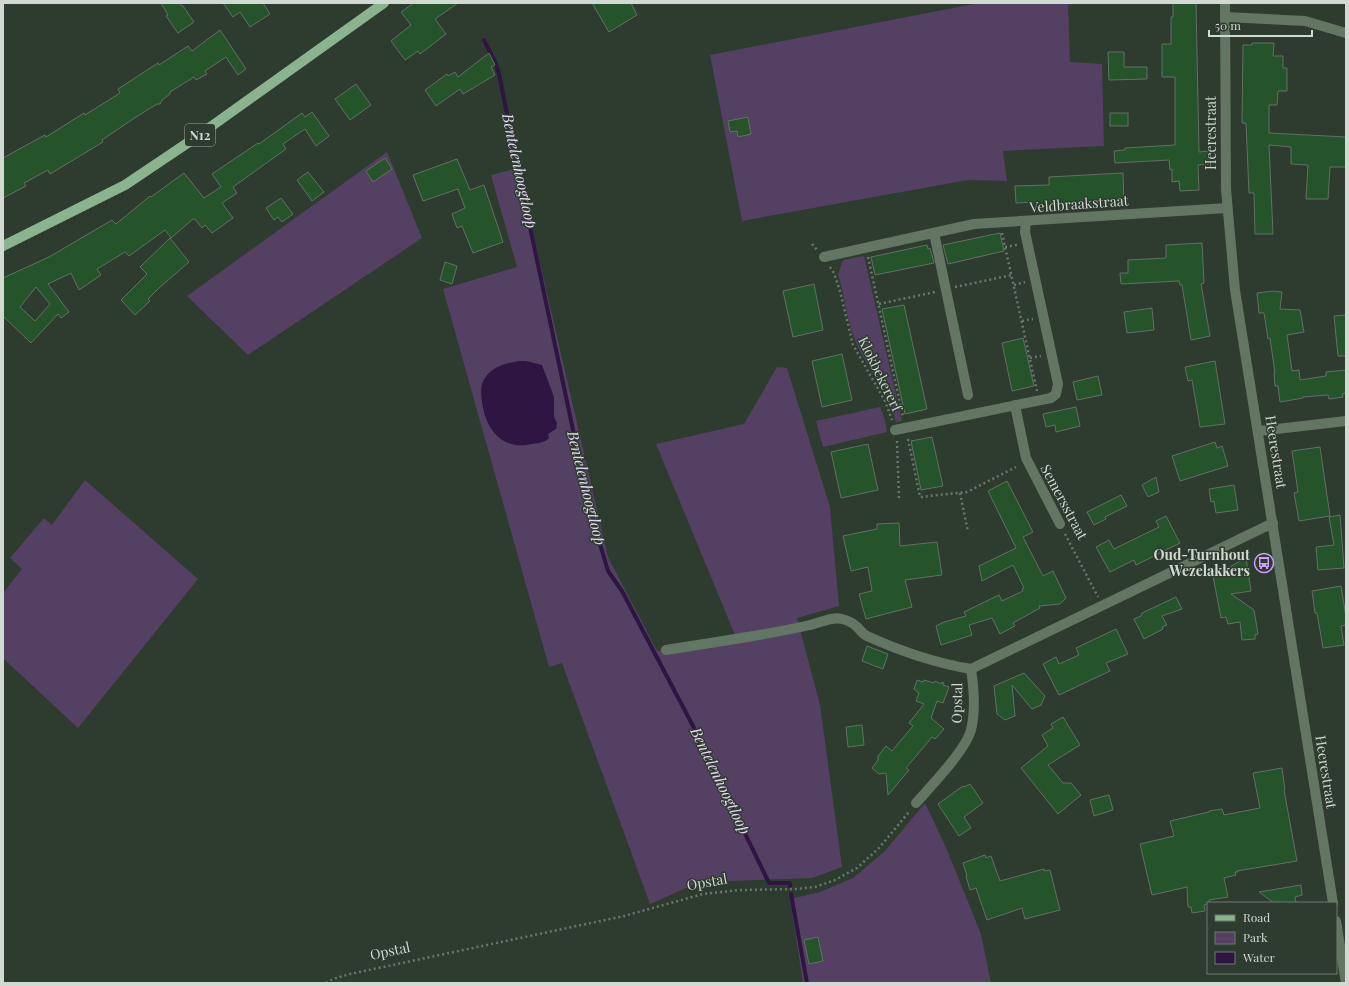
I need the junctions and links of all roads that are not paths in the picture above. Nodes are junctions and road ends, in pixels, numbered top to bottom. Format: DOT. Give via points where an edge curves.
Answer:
graph roads {
  1 [pos="384,3"];
  2 [pos="1225,3"];
  3 [pos="1224,17"];
  4 [pos="1346,33"];
  5 [pos="1227,208"];
  6 [pos="1026,222"];
  7 [pos="934,233"];
  8 [pos="3,246"];
  9 [pos="824,257"];
  10 [pos="968,395"];
  11 [pos="1015,405"];
  12 [pos="1346,421"];
  13 [pos="895,430"];
  14 [pos="1259,431"];
  15 [pos="1272,523"];
  16 [pos="1060,524"];
  17 [pos="666,650"];
  18 [pos="971,669"];
  19 [pos="916,803"];
  20 [pos="1333,902"];
  21 [pos="1337,927"];
  22 [pos="1346,983"];
  1 -- 8 [label="main road, N12" via="125,185"];
  2 -- 3 [label="street, Heerestraat"];
  3 -- 4 [label="street" via="1305,21"];
  3 -- 5 [label="street, Heerestraat"];
  5 -- 6 [label="street, Veldbraakstraat"];
  5 -- 14 [label="street, Heerestraat" via="1235,290"];
  6 -- 7 [label="street, Veldbraakstraat" via="974,224"];
  6 -- 11 [label="street" via="1025,232 1058,384 1056,394 1051,398"];
  7 -- 9 [label="street, Veldbraakstraat"];
  7 -- 10 [label="street"];
  11 -- 13 [label="street"];
  11 -- 16 [label="street, Semersstraat" via="1026,458"];
  12 -- 14 [label="street"];
  14 -- 15 [label="street, Heerestraat"];
  15 -- 18 [label="street, Opstal"];
  15 -- 20 [label="street, Heerestraat"];
  17 -- 18 [label="street, Opstal" via="771,634 826,620 841,619 856,625 863,634 890,647"];
  18 -- 19 [label="street, Opstal" via="974,710 971,731 960,750"];
  21 -- 22 [label="street"];
}
